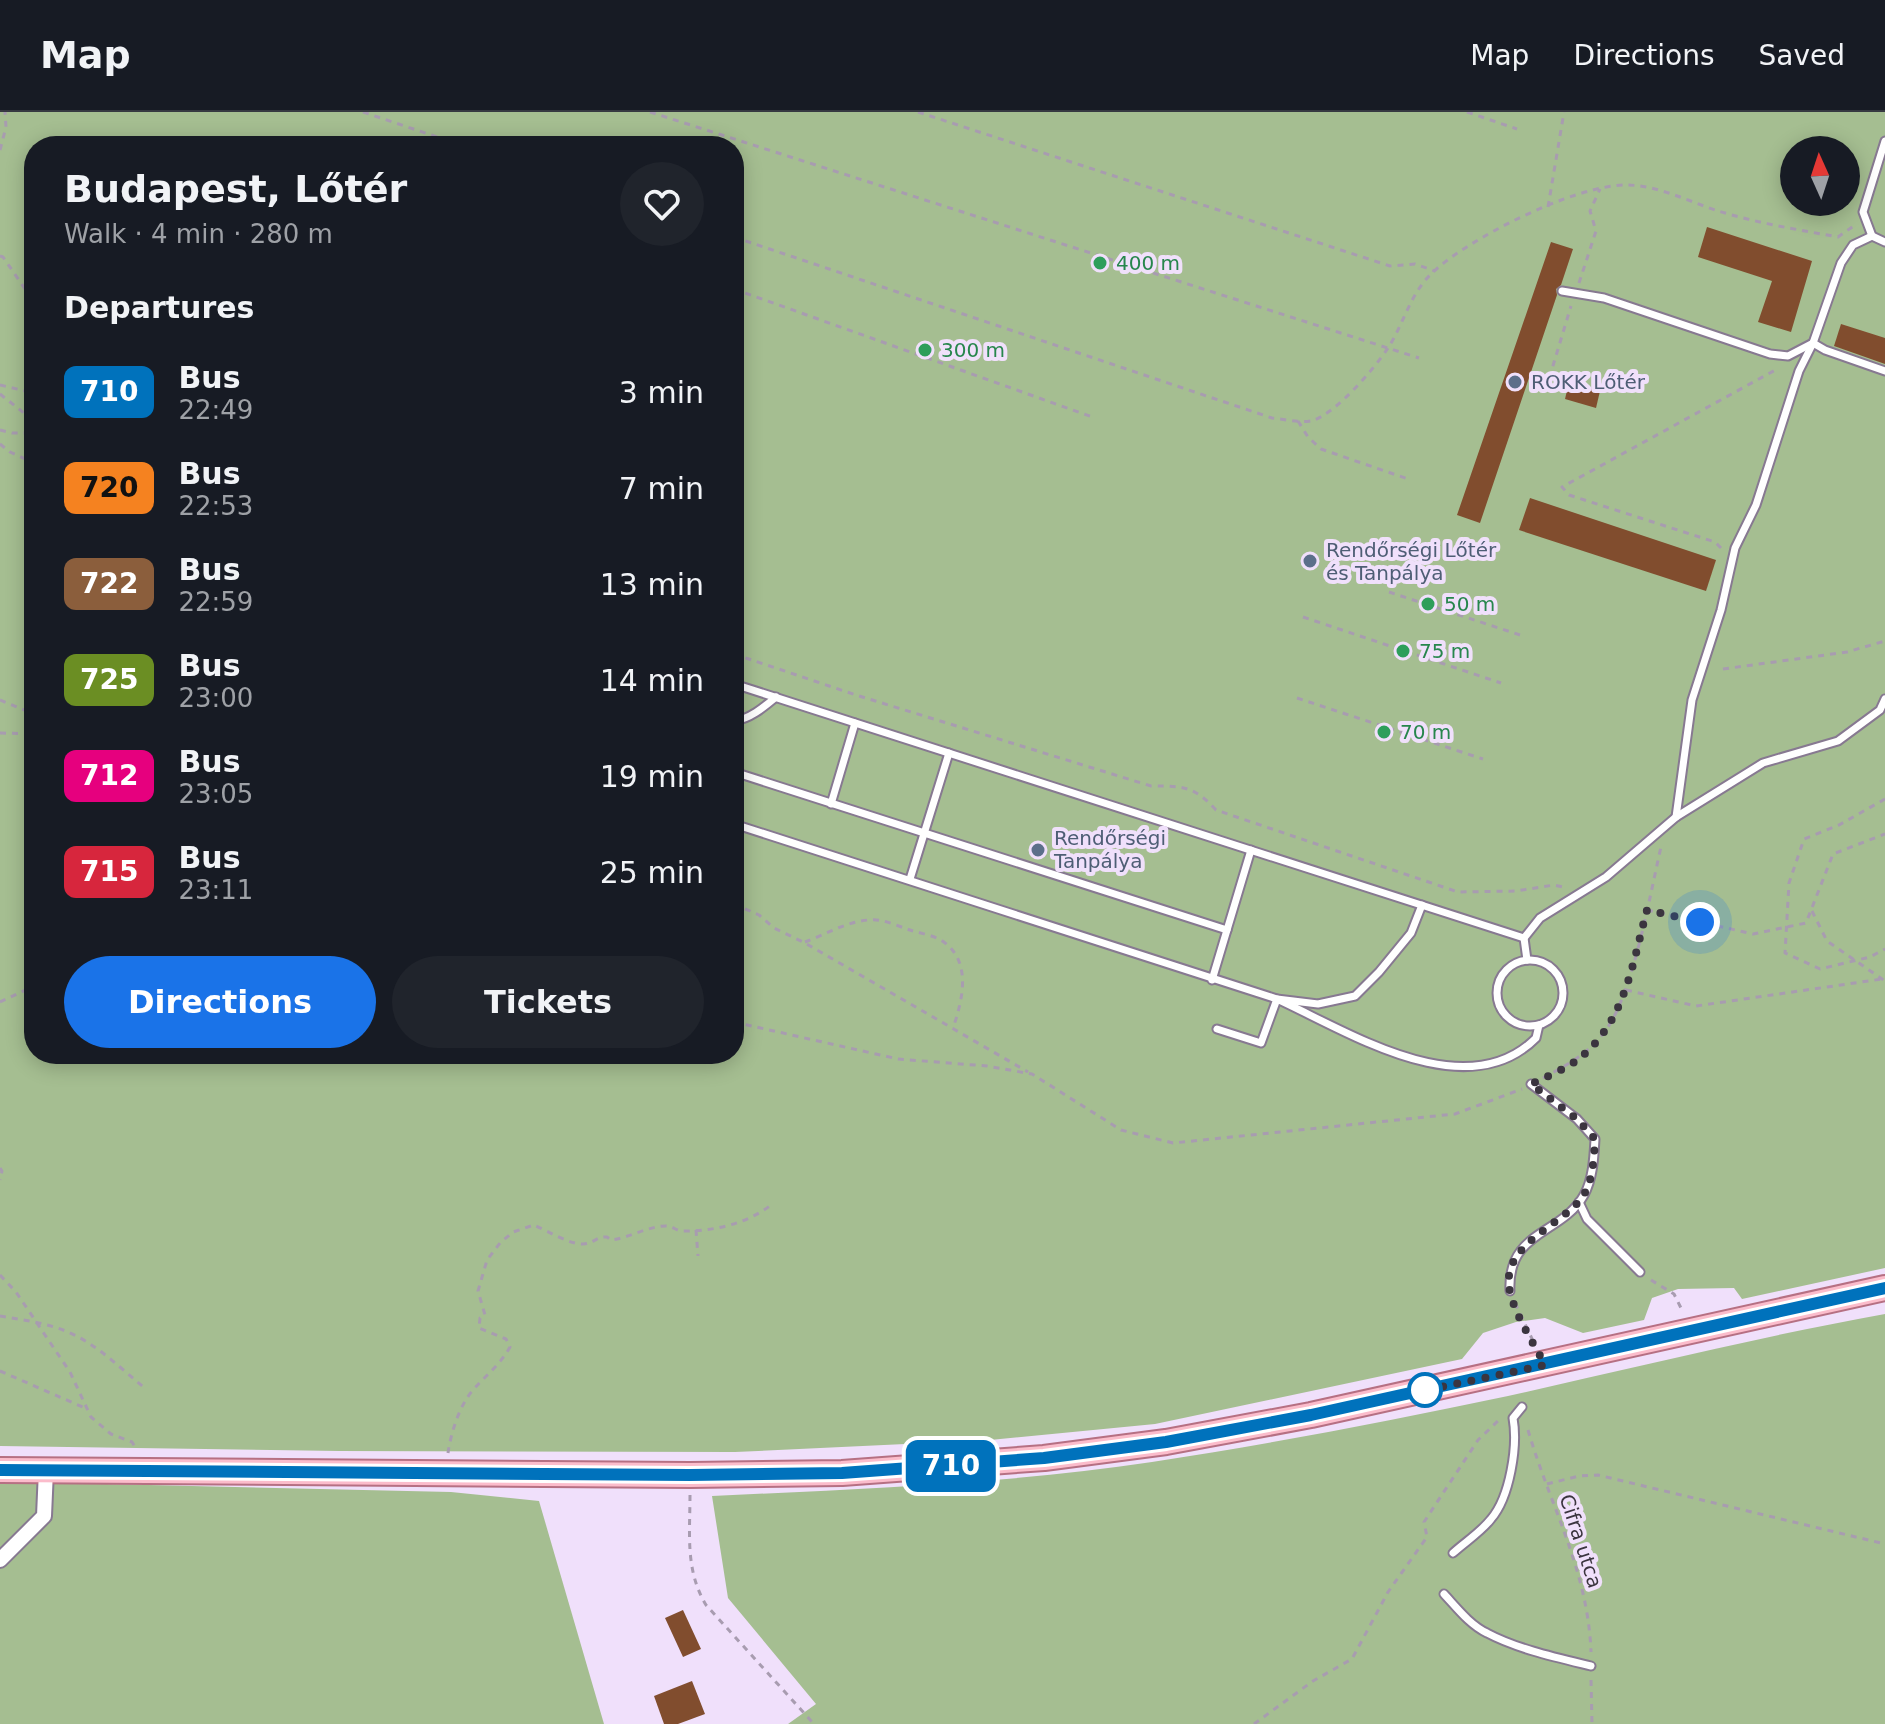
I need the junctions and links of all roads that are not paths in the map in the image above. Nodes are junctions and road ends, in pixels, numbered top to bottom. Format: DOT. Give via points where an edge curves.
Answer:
graph roads {
  1 [pos="1885,141"];
  2 [pos="1872,236"];
  3 [pos="1885,242"];
  4 [pos="1562,291"];
  5 [pos="1813,343"];
  6 [pos="1885,371"];
  7 [pos="744,687"];
  8 [pos="776,697"];
  9 [pos="1885,699"];
  10 [pos="744,719"];
  11 [pos="855,723"];
  12 [pos="949,753"];
  13 [pos="744,775"];
  14 [pos="831,804"];
  15 [pos="1676,817"];
  16 [pos="744,827"];
  17 [pos="924,833"];
  18 [pos="1251,850"];
  19 [pos="910,879"];
  20 [pos="1422,905"];
  21 [pos="1227,930"];
  22 [pos="1524,938"];
  23 [pos="1527,960"];
  24 [pos="1212,980"];
  25 [pos="1277,999"];
  26 [pos="1539,1025"];
  27 [pos="1217,1029"];
  28 [pos="1531,1084"];
  29 [pos="1579,1202"];
  30 [pos="1640,1272"];
  31 [pos="1885,1288"];
  32 [pos="1510,1291"];
  33 [pos="1522,1407"];
  34 [pos="0,1470"];
  35 [pos="46,1470"];
  36 [pos="1453,1553"];
  37 [pos="0,1560"];
  38 [pos="1444,1594"];
  39 [pos="1591,1666"];
  1 -- 2 [label="lane" via="1863,212"];
  2 -- 3 [label="lane"];
  2 -- 5 [label="lane" via="1853,245 1841,263"];
  4 -- 5 [label="lane" via="1604,298 1770,354 1788,356"];
  5 -- 6 [label="lane"];
  5 -- 15 [label="lane" via="1756,505 1735,548 1692,700"];
  7 -- 8 [label="lane"];
  8 -- 10 [label="lane"];
  8 -- 11 [label="lane"];
  9 -- 15 [label="lane" via="1880,710 1838,741 1763,763"];
  11 -- 12 [label="lane"];
  11 -- 14 [label="lane"];
  12 -- 17 [label="lane"];
  12 -- 18 [label="lane"];
  13 -- 14 [label="lane"];
  14 -- 17 [label="lane"];
  15 -- 22 [label="lane" via="1606,877 1540,918"];
  16 -- 19 [label="lane"];
  17 -- 19 [label="lane"];
  17 -- 21 [label="lane"];
  18 -- 20 [label="lane"];
  18 -- 21 [label="lane"];
  19 -- 24 [label="lane"];
  20 -- 22 [label="lane"];
  20 -- 25 [label="lane" via="1411,933 1355,996 1318,1004"];
  21 -- 24 [label="lane"];
  22 -- 23 [label="lane"];
  23 -- 26 [label="lane" via="1542,962 1562,983 1559,1012"];
  23 -- 26 [label="lane" via="1502,975 1498,1004 1519,1025"];
  24 -- 25 [label="lane"];
  25 -- 26 [label="lane" via="1415,1060 1457,1067 1510,1058 1536,1038"];
  25 -- 27 [label="lane" via="1261,1043"];
  28 -- 29 [label="lane" via="1595,1139 1592,1171"];
  29 -- 30 [label="lane" via="1587,1219"];
  29 -- 32 [label="lane" via="1527,1241 1510,1271"];
  31 -- 35 [label="main road" via="1265,1424 1106,1451 959,1466 690,1475"];
  33 -- 36 [label="lane" via="1513,1418 1516,1435 1505,1497 1491,1520"];
  34 -- 35 [label="main road"];
  35 -- 37 [label="street" via="44,1516"];
  38 -- 39 [label="lane" via="1486,1633"];
}
